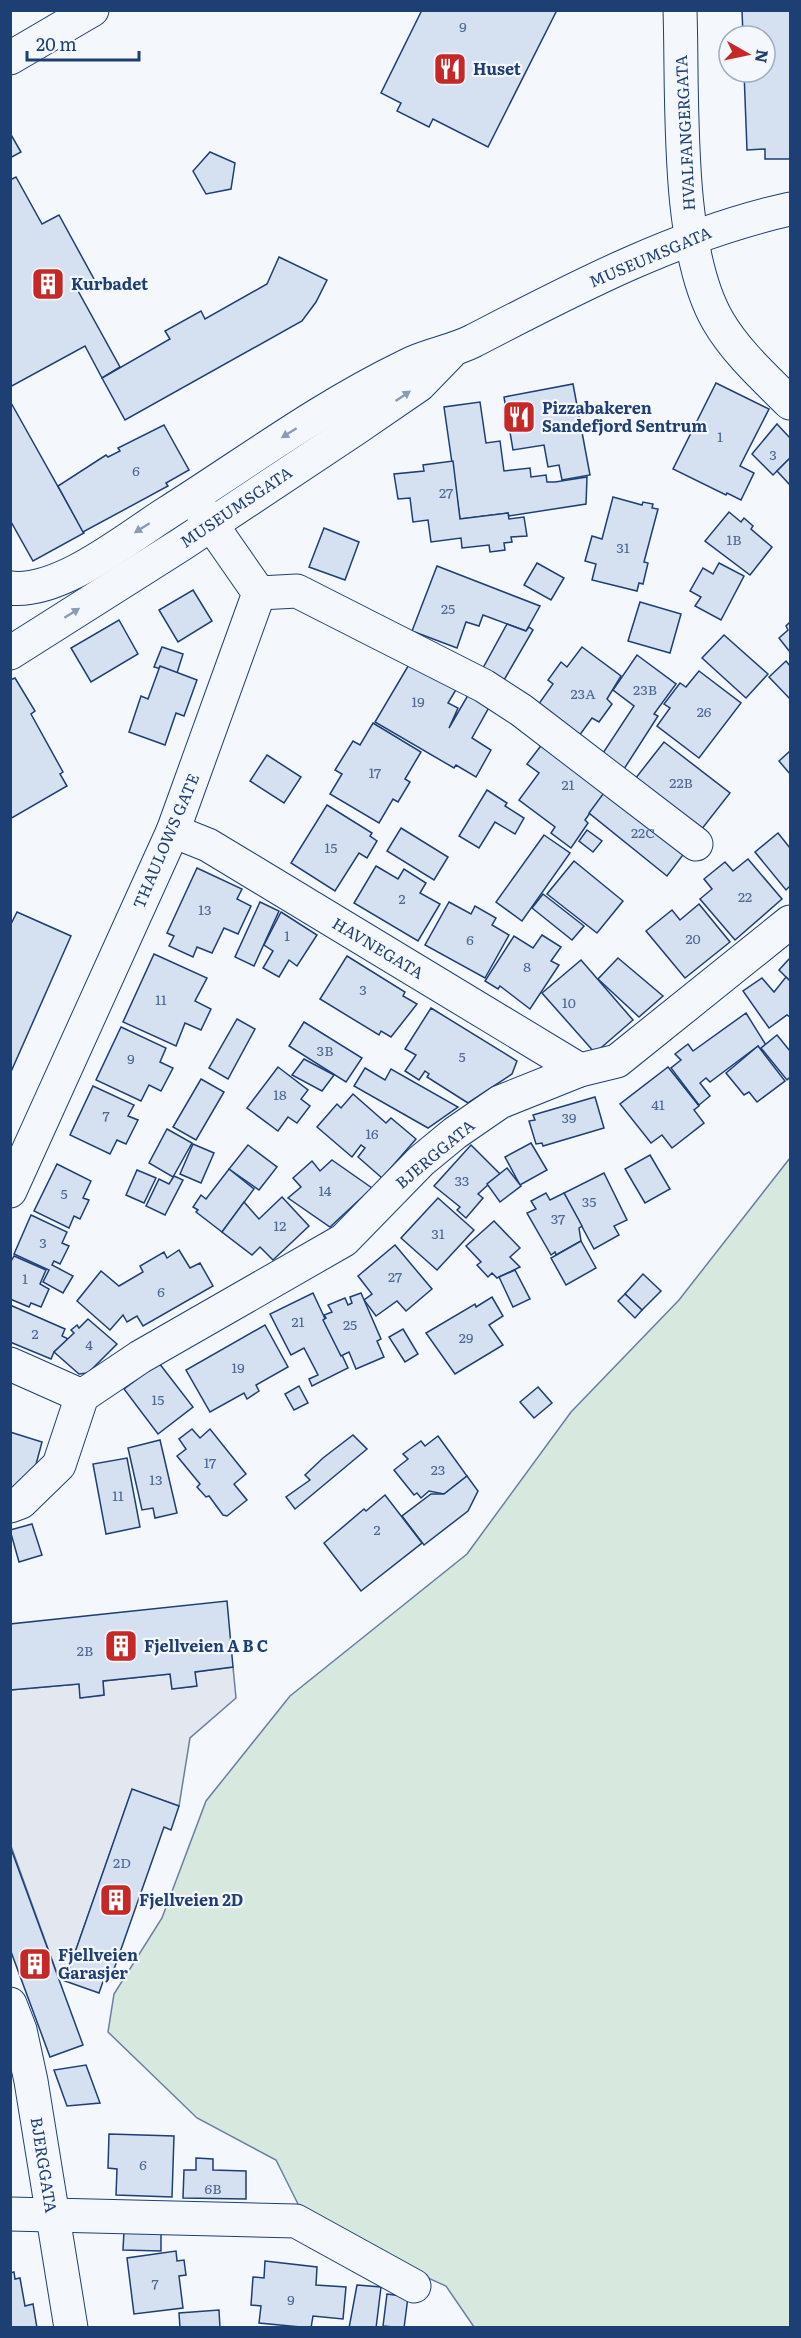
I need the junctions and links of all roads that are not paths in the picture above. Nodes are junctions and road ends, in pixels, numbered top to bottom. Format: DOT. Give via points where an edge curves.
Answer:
graph roads {
  1 [pos="92,10"];
  2 [pos="680,10"];
  3 [pos="10,58"];
  4 [pos="790,209"];
  5 [pos="691,237"];
  6 [pos="451,352"];
  7 [pos="790,403"];
  8 [pos="192,497"];
  9 [pos="211,525"];
  10 [pos="10,588"];
  11 [pos="259,592"];
  12 [pos="14,647"];
  13 [pos="173,831"];
  14 [pos="696,844"];
  15 [pos="790,922"];
  16 [pos="580,1070"];
  17 [pos="10,1191"];
  18 [pos="10,1364"];
  19 [pos="82,1396"];
  20 [pos="10,1506"];
  21 [pos="10,2004"];
  22 [pos="10,2214"];
  23 [pos="52,2216"];
  24 [pos="414,2286"];
  25 [pos="71,2328"];
  1 -- 3 [label="street"];
  2 -- 5 [label="street, HVALFANGERGATA"];
  4 -- 5 [label="street, MUSEUMSGATA"];
  5 -- 6 [label="street, MUSEUMSGATA"];
  5 -- 7 [label="street, HVALFANGERGATA" via="699,275 718,321 744,356"];
  6 -- 8 [label="street, MUSEUMSGATA, one-way" via="408,364 338,402"];
  9 -- 6 [label="street, MUSEUMSGATA, one-way" via="419,385"];
  8 -- 9 [label="street"];
  8 -- 10 [label="street, MUSEUMSGATA, one-way" via="48,585"];
  9 -- 11 [label="street"];
  12 -- 9 [label="street, MUSEUMSGATA, one-way"];
  11 -- 13 [label="street, THAULOWS GATE"];
  11 -- 14 [label="street" via="297,591 484,686"];
  13 -- 16 [label="street, HAVNEGATA" via="208,845"];
  13 -- 17 [label="street, THAULOWS GATE"];
  15 -- 16 [label="street, BJERGGATA" via="617,1061"];
  16 -- 19 [label="street, BJERGGATA" via="500,1102 421,1161 344,1240 140,1357"];
  18 -- 19 [label="street"];
  19 -- 20 [label="street" via="59,1465 21,1502"];
  21 -- 23 [label="street, BJERGGATA" via="31,2081"];
  22 -- 23 [label="street"];
  23 -- 24 [label="street" via="296,2221"];
  23 -- 25 [label="street, BJERGGATA"];
}
